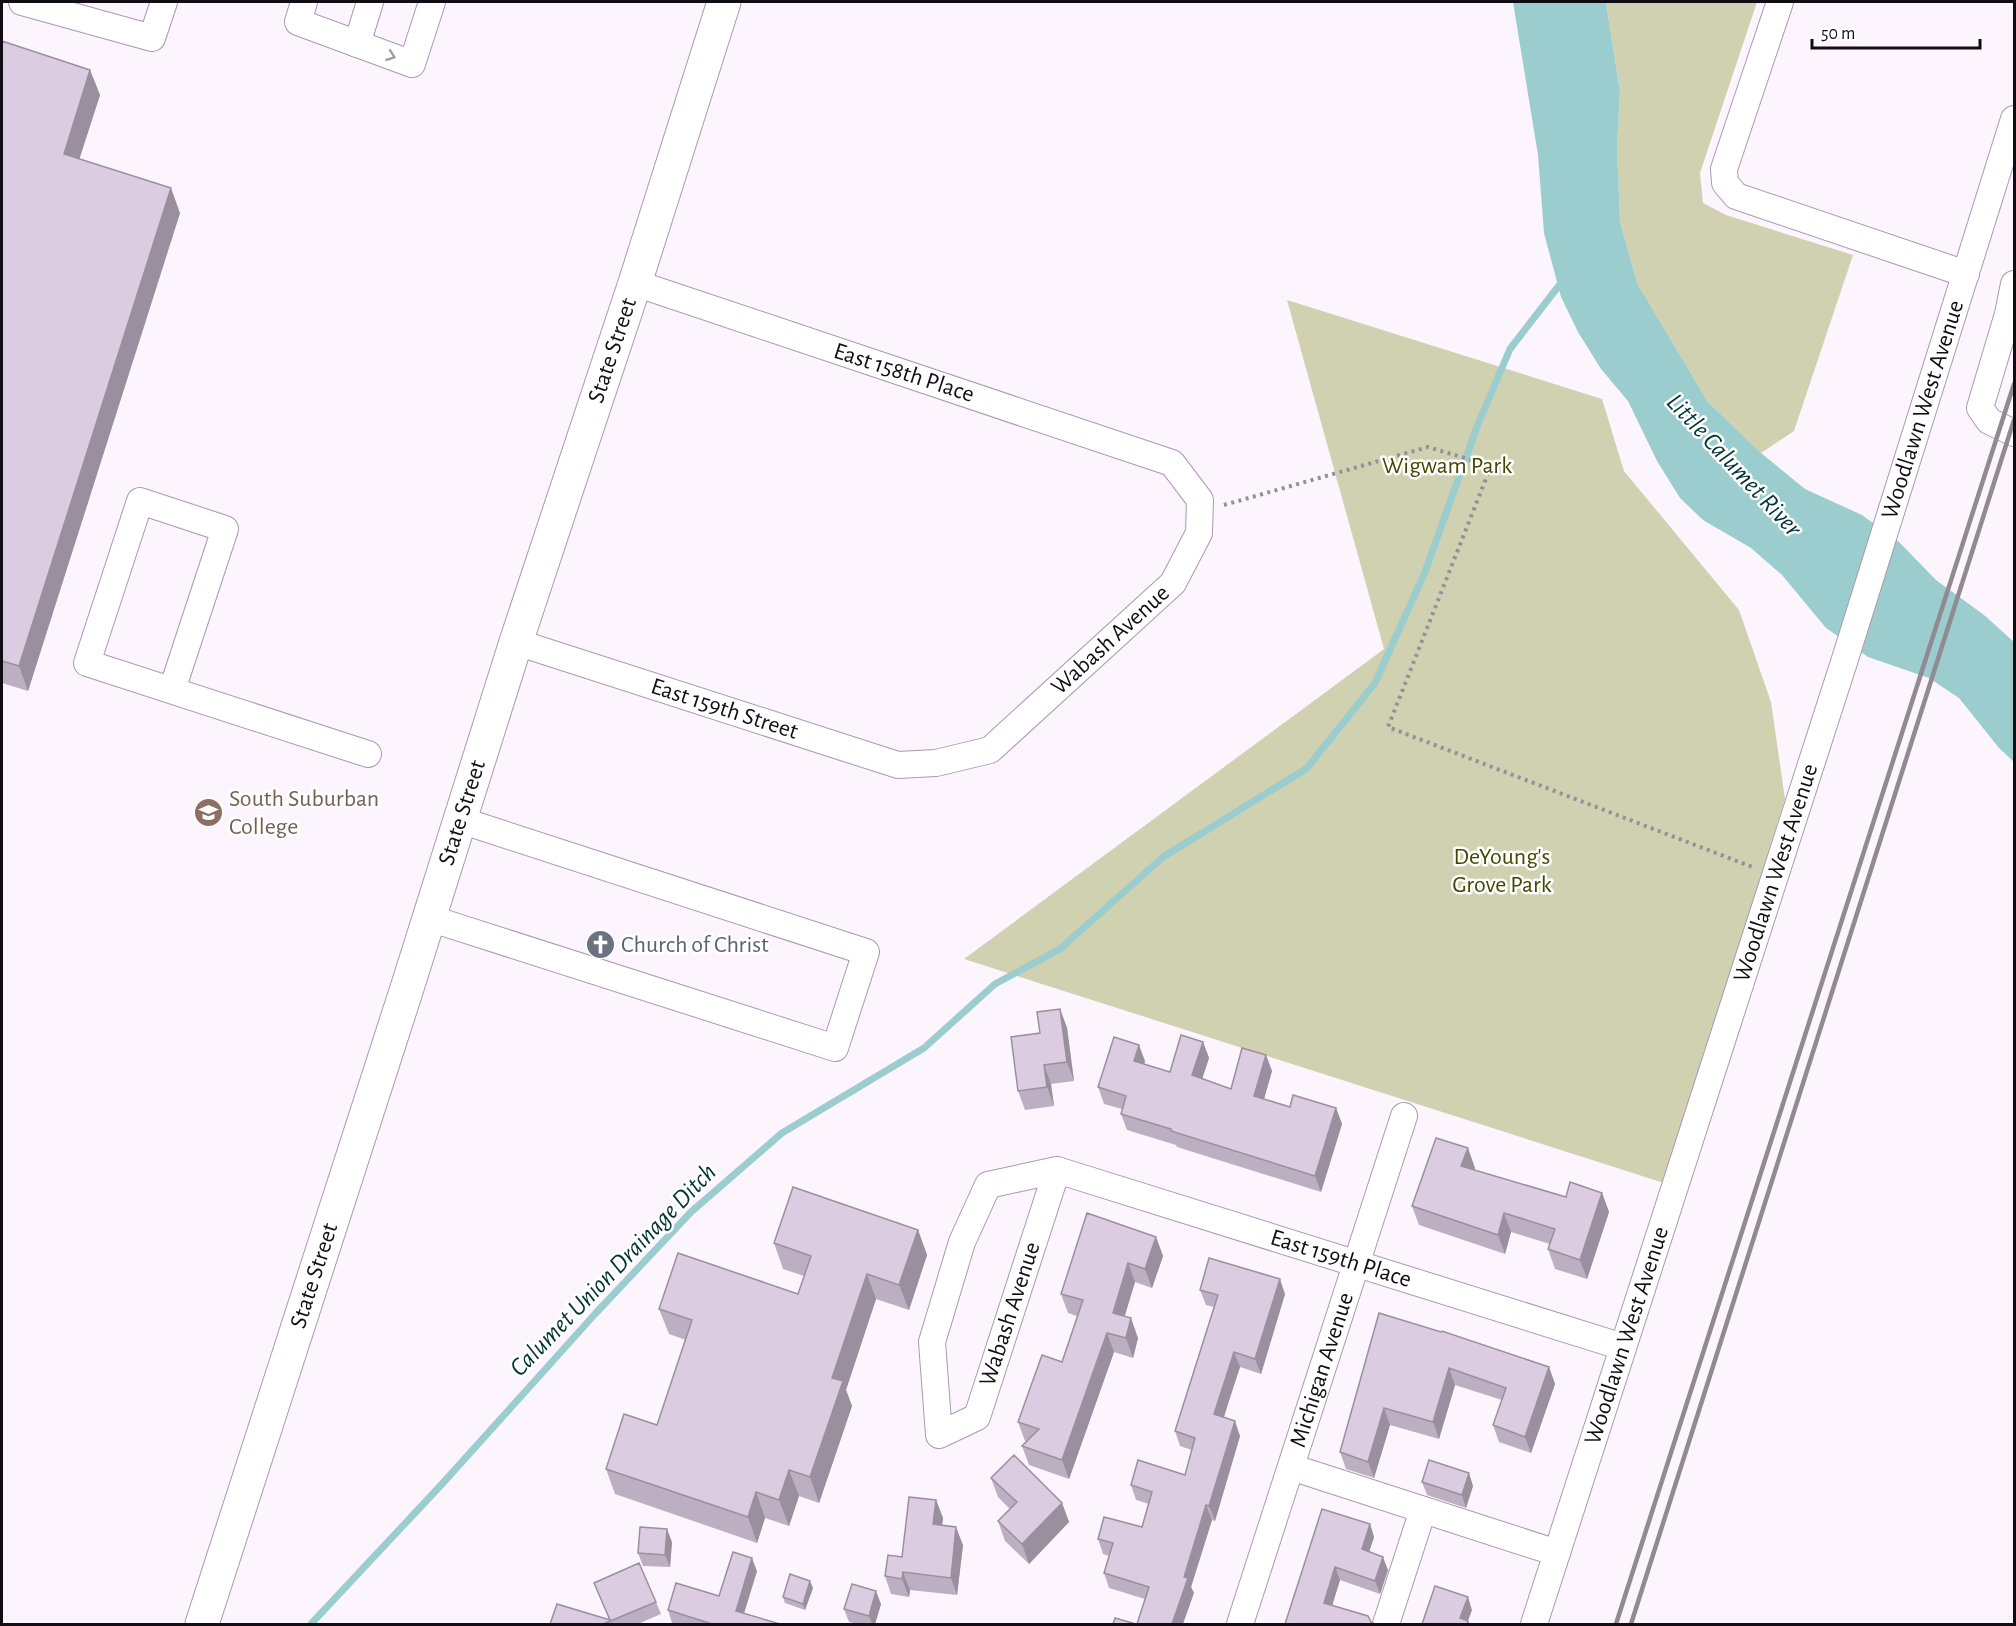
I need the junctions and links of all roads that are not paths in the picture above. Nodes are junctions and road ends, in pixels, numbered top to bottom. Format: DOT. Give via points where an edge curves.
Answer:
graph roads {
  1 [pos="22,2"];
  2 [pos="164,2"];
  3 [pos="304,2"];
  4 [pos="370,2"];
  5 [pos="432,2"];
  6 [pos="724,2"];
  7 [pos="1780,2"];
  8 [pos="92,11"];
  9 [pos="357,44"];
  10 [pos="2014,119"];
  11 [pos="2005,182"];
  12 [pos="1966,274"];
  13 [pos="635,283"];
  14 [pos="2014,284"];
  15 [pos="2014,433"];
  16 [pos="1200,512"];
  17 [pos="516,642"];
  18 [pos="172,690"];
  19 [pos="368,754"];
  20 [pos="936,763"];
  21 [pos="460,820"];
  22 [pos="429,918"];
  23 [pos="1404,1116"];
  24 [pos="1057,1170"];
  25 [pos="1356,1265"];
  26 [pos="1623,1347"];
  27 [pos="1291,1467"];
  28 [pos="1423,1510"];
  29 [pos="1557,1553"];
  30 [pos="202,1624"];
  31 [pos="1240,1624"];
  32 [pos="1386,1624"];
  33 [pos="1534,1624"];
  1 -- 8 [label="street"];
  2 -- 8 [label="street" via="152,39"];
  3 -- 9 [label="street" via="298,22"];
  4 -- 9 [label="street"];
  9 -- 5 [label="street, one-way" via="412,64"];
  6 -- 13 [label="main road, State Street"];
  7 -- 12 [label="street" via="1724,169 1725,183 1736,196"];
  10 -- 11 [label="street, Woodlawn West Avenue"];
  11 -- 12 [label="street, Woodlawn West Avenue"];
  12 -- 26 [label="street, Woodlawn West Avenue"];
  13 -- 16 [label="street, East 158th Place" via="1172,463 1200,500"];
  13 -- 17 [label="main road, State Street"];
  14 -- 15 [label="street" via="1980,408 1989,421"];
  16 -- 20 [label="street, Wabash Avenue" via="1199,533 1173,583 990,750"];
  17 -- 20 [label="street, East 159th Street" via="898,765"];
  17 -- 21 [label="main road, State Street"];
  18 -- 18 [label="street" via="87,663 140,501 225,529"];
  18 -- 19 [label="street"];
  21 -- 22 [label="main road, State Street"];
  21 -- 22 [label="street" via="866,952 835,1048"];
  22 -- 30 [label="main road, State Street"];
  23 -- 25 [label="street, Michigan Avenue"];
  24 -- 24 [label="street, Wabash Avenue" via="977,1417 939,1435 932,1342 962,1242 988,1185"];
  24 -- 25 [label="street, East 159th Place"];
  25 -- 26 [label="street, East 159th Place"];
  25 -- 27 [label="street, Michigan Avenue"];
  26 -- 29 [label="street, Woodlawn West Avenue"];
  27 -- 28 [label="street"];
  27 -- 31 [label="street, Michigan Avenue"];
  28 -- 29 [label="street"];
  28 -- 32 [label="street"];
  29 -- 33 [label="street, Woodlawn West Avenue"];
}
